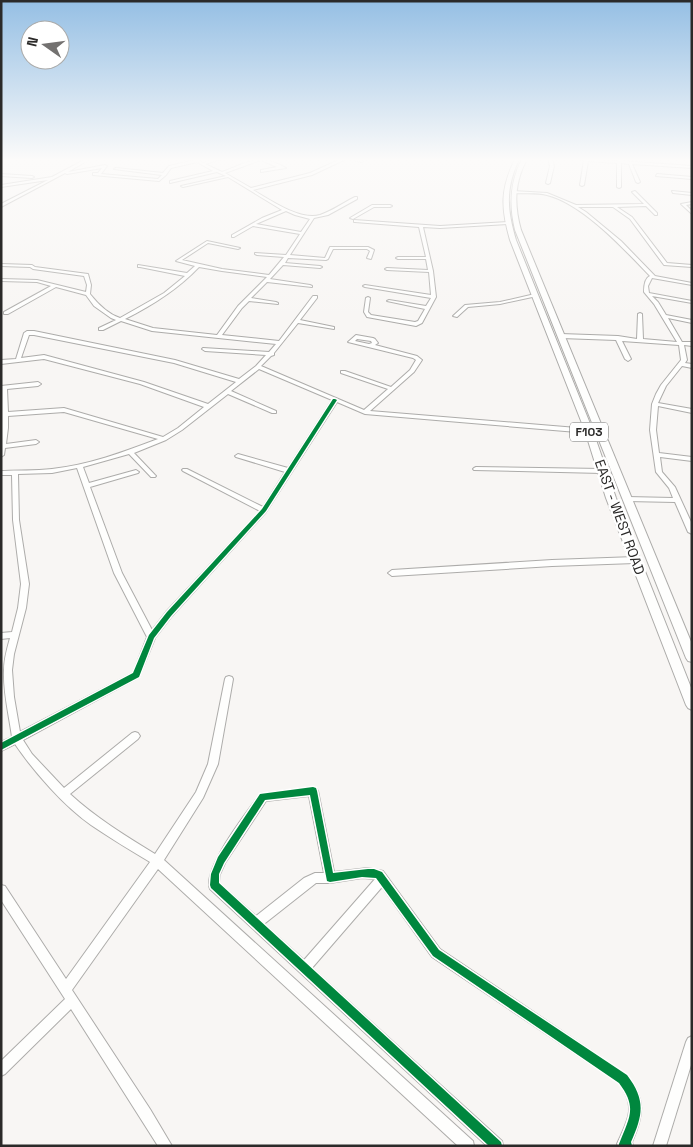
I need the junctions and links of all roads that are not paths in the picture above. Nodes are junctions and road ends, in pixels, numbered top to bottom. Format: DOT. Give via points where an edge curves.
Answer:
graph roads {
  1 [pos="279,213"];
  2 [pos="295,213"];
  3 [pos="327,213"];
  4 [pos="362,213"];
  5 [pos="505,213"];
  6 [pos="514,213"];
  7 [pos="584,213"];
  8 [pos="623,213"];
  9 [pos="313,217"];
  10 [pos="508,223"];
  11 [pos="252,225"];
  12 [pos="421,226"];
  13 [pos="302,233"];
  14 [pos="233,236"];
  15 [pos="238,248"];
  16 [pos="257,254"];
  17 [pos="288,257"];
  18 [pos="370,258"];
  19 [pos="398,258"];
  20 [pos="428,258"];
  21 [pos="282,264"];
  22 [pos="198,265"];
  23 [pos="1,266"];
  24 [pos="140,266"];
  25 [pos="692,266"];
  26 [pos="33,268"];
  27 [pos="320,268"];
  28 [pos="387,269"];
  29 [pos="431,271"];
  30 [pos="189,275"];
  31 [pos="654,277"];
  32 [pos="268,278"];
  33 [pos="1,280"];
  34 [pos="20,280"];
  35 [pos="692,284"];
  36 [pos="56,285"];
  37 [pos="310,286"];
  38 [pos="365,286"];
  39 [pos="88,294"];
  40 [pos="648,294"];
  41 [pos="535,295"];
  42 [pos="315,297"];
  43 [pos="434,297"];
  44 [pos="248,298"];
  45 [pos="368,298"];
  46 [pos="389,301"];
  47 [pos="692,302"];
  48 [pos="276,303"];
  49 [pos="428,308"];
  50 [pos="6,313"];
  51 [pos="640,314"];
  52 [pos="455,316"];
  53 [pos="663,316"];
  54 [pos="120,320"];
  55 [pos="297,321"];
  56 [pos="692,322"];
  57 [pos="332,328"];
  58 [pos="101,329"];
  59 [pos="219,336"];
  60 [pos="561,336"];
  61 [pos="618,338"];
  62 [pos="640,341"];
  63 [pos="280,343"];
  64 [pos="680,343"];
  65 [pos="692,344"];
  66 [pos="373,346"];
  67 [pos="205,349"];
  68 [pos="272,354"];
  69 [pos="628,359"];
  70 [pos="18,360"];
  71 [pos="1,362"];
  72 [pos="682,364"];
  73 [pos="692,366"];
  74 [pos="258,367"];
  75 [pos="343,372"];
  76 [pos="240,381"];
  77 [pos="38,384"];
  78 [pos="3,388"];
  79 [pos="392,389"];
  80 [pos="227,391"];
  81 [pos="335,400"];
  82 [pos="655,404"];
  83 [pos="208,406"];
  84 [pos="274,412"];
  85 [pos="366,412"];
  86 [pos="692,412"];
  87 [pos="4,414"];
  88 [pos="589,431"];
  89 [pos="164,439"];
  90 [pos="36,442"];
  91 [pos="3,446"];
  92 [pos="130,452"];
  93 [pos="658,455"];
  94 [pos="1,456"];
  95 [pos="238,456"];
  96 [pos="692,459"];
  97 [pos="79,466"];
  98 [pos="476,469"];
  99 [pos="185,470"];
  100 [pos="289,471"];
  101 [pos="602,471"];
  102 [pos="15,472"];
  103 [pos="136,472"];
  104 [pos="1,474"];
  105 [pos="153,476"];
  106 [pos="87,486"];
  107 [pos="627,499"];
  108 [pos="678,500"];
  109 [pos="264,510"];
  110 [pos="689,520"];
  111 [pos="692,532"];
  112 [pos="635,560"];
  113 [pos="392,573"];
  114 [pos="14,635"];
  115 [pos="1,636"];
  116 [pos="151,637"];
  117 [pos="692,658"];
  118 [pos="230,679"];
  119 [pos="5,698"];
  120 [pos="692,705"];
  121 [pos="135,736"];
  122 [pos="17,739"];
  123 [pos="1,747"];
  124 [pos="64,794"];
  125 [pos="157,861"];
  126 [pos="330,878"];
  127 [pos="382,879"];
  128 [pos="1,890"];
  129 [pos="255,924"];
  130 [pos="304,968"];
  131 [pos="68,995"];
  132 [pos="692,1042"];
  133 [pos="1,1070"];
  134 [pos="625,1145"];
  135 [pos="166,1146"];
  136 [pos="468,1146"];
  137 [pos="497,1146"];
  138 [pos="659,1146"];
  1 -- 11 [label="street"];
  2 -- 9 [label="street"];
  3 -- 9 [label="street"];
  4 -- 12 [label="street" via="353,219"];
  5 -- 10 [label="main road, EAST - WEST ROAD / F103"];
  6 -- 60 [label="main road, EAST - WEST ROAD / F103" via="518,230"];
  7 -- 31 [label="street"];
  8 -- 25 [label="street" via="631,218 666,264"];
  9 -- 13 [label="street"];
  10 -- 12 [label="street"];
  10 -- 41 [label="main road, EAST - WEST ROAD / F103"];
  11 -- 13 [label="street"];
  11 -- 14 [label="street"];
  12 -- 20 [label="street"];
  13 -- 17 [label="street"];
  15 -- 22 [label="street" via="207,242 178,260"];
  16 -- 17 [label="street"];
  17 -- 18 [label="street" via="326,260 334,247 368,248 372,250"];
  17 -- 21 [label="street"];
  19 -- 20 [label="street"];
  20 -- 29 [label="street"];
  21 -- 27 [label="street"];
  21 -- 32 [label="street"];
  22 -- 30 [label="street"];
  22 -- 32 [label="street"];
  23 -- 26 [label="street"];
  24 -- 30 [label="street"];
  26 -- 34 [label="street"];
  26 -- 39 [label="street" via="86,275"];
  28 -- 29 [label="street"];
  29 -- 43 [label="street"];
  30 -- 54 [label="street"];
  31 -- 35 [label="street"];
  31 -- 40 [label="street" via="646,286"];
  32 -- 37 [label="street"];
  32 -- 44 [label="street"];
  33 -- 34 [label="street"];
  34 -- 36 [label="street"];
  36 -- 39 [label="street"];
  36 -- 50 [label="street"];
  38 -- 43 [label="street"];
  39 -- 54 [label="street" via="96,305"];
  40 -- 47 [label="street"];
  40 -- 53 [label="street"];
  41 -- 52 [label="street" via="466,306"];
  41 -- 88 [label="main road, EAST - WEST ROAD / F103"];
  42 -- 55 [label="street"];
  43 -- 49 [label="street"];
  44 -- 48 [label="street"];
  44 -- 59 [label="street"];
  45 -- 49 [label="street" via="366,312 369,316 415,324 420,322"];
  46 -- 49 [label="street"];
  51 -- 62 [label="street"];
  53 -- 56 [label="street"];
  53 -- 64 [label="street"];
  54 -- 58 [label="street"];
  54 -- 59 [label="street" via="165,331"];
  55 -- 57 [label="street"];
  55 -- 63 [label="street"];
  59 -- 63 [label="street"];
  60 -- 61 [label="street"];
  60 -- 107 [label="main road, EAST - WEST ROAD / F103"];
  61 -- 62 [label="street"];
  61 -- 69 [label="street"];
  62 -- 64 [label="street"];
  63 -- 68 [label="street"];
  64 -- 65 [label="street"];
  64 -- 72 [label="street" via="685,355"];
  66 -- 79 [label="street" via="418,358 412,371"];
  67 -- 68 [label="street"];
  68 -- 74 [label="street"];
  70 -- 71 [label="street"];
  70 -- 76 [label="street" via="27,333 34,332 176,362"];
  70 -- 83 [label="street" via="46,358 142,383"];
  72 -- 73 [label="street"];
  72 -- 82 [label="street" via="663,386"];
  74 -- 76 [label="street"];
  74 -- 81 [label="street"];
  75 -- 79 [label="street"];
  76 -- 80 [label="street"];
  77 -- 78 [label="street"];
  78 -- 87 [label="street"];
  79 -- 85 [label="street"];
  80 -- 83 [label="street"];
  80 -- 84 [label="street"];
  81 -- 85 [label="street"];
  81 -- 100 [label="street"];
  82 -- 86 [label="street"];
  82 -- 93 [label="street" via="653,430"];
  83 -- 89 [label="street"];
  85 -- 88 [label="street"];
  87 -- 89 [label="street" via="64,410"];
  87 -- 91 [label="street"];
  88 -- 101 [label="main road, EAST - WEST ROAD / F103"];
  89 -- 92 [label="street"];
  90 -- 91 [label="street"];
  91 -- 94 [label="street"];
  92 -- 97 [label="street"];
  92 -- 105 [label="street"];
  93 -- 96 [label="street"];
  93 -- 108 [label="street" via="659,472"];
  95 -- 100 [label="street"];
  97 -- 102 [label="street"];
  97 -- 106 [label="street"];
  98 -- 101 [label="street"];
  99 -- 109 [label="street"];
  100 -- 109 [label="street"];
  101 -- 112 [label="main road, EAST - WEST ROAD / F103"];
  102 -- 104 [label="street"];
  102 -- 114 [label="street" via="16,520 24,590"];
  103 -- 106 [label="street"];
  106 -- 116 [label="street" via="118,573"];
  107 -- 108 [label="street"];
  107 -- 117 [label="main road, EAST - WEST ROAD / F103"];
  108 -- 110 [label="street"];
  109 -- 116 [label="street"];
  110 -- 111 [label="street"];
  112 -- 113 [label="street"];
  112 -- 120 [label="main road, EAST - WEST ROAD / F103"];
  114 -- 115 [label="street"];
  114 -- 119 [label="street"];
  116 -- 122 [label="street" via="136,675"];
  118 -- 125 [label="street" via="207,782"];
  119 -- 122 [label="street"];
  121 -- 124 [label="street"];
  122 -- 123 [label="street"];
  122 -- 124 [label="street"];
  124 -- 125 [label="street" via="95,822"];
  125 -- 131 [label="street"];
  125 -- 136 [label="street"];
  126 -- 127 [label="street" via="374,872"];
  126 -- 129 [label="street" via="315,878 308,882"];
  126 -- 129 [label="street" via="315,792 263,797 221,860 214,885"];
  127 -- 130 [label="street"];
  127 -- 134 [label="street" via="436,953 623,1079 632,1089 637,1106"];
  128 -- 131 [label="street"];
  129 -- 130 [label="street"];
  130 -- 137 [label="street"];
  131 -- 133 [label="street"];
  131 -- 135 [label="street" via="110,1055"];
  132 -- 138 [label="street"];
}
